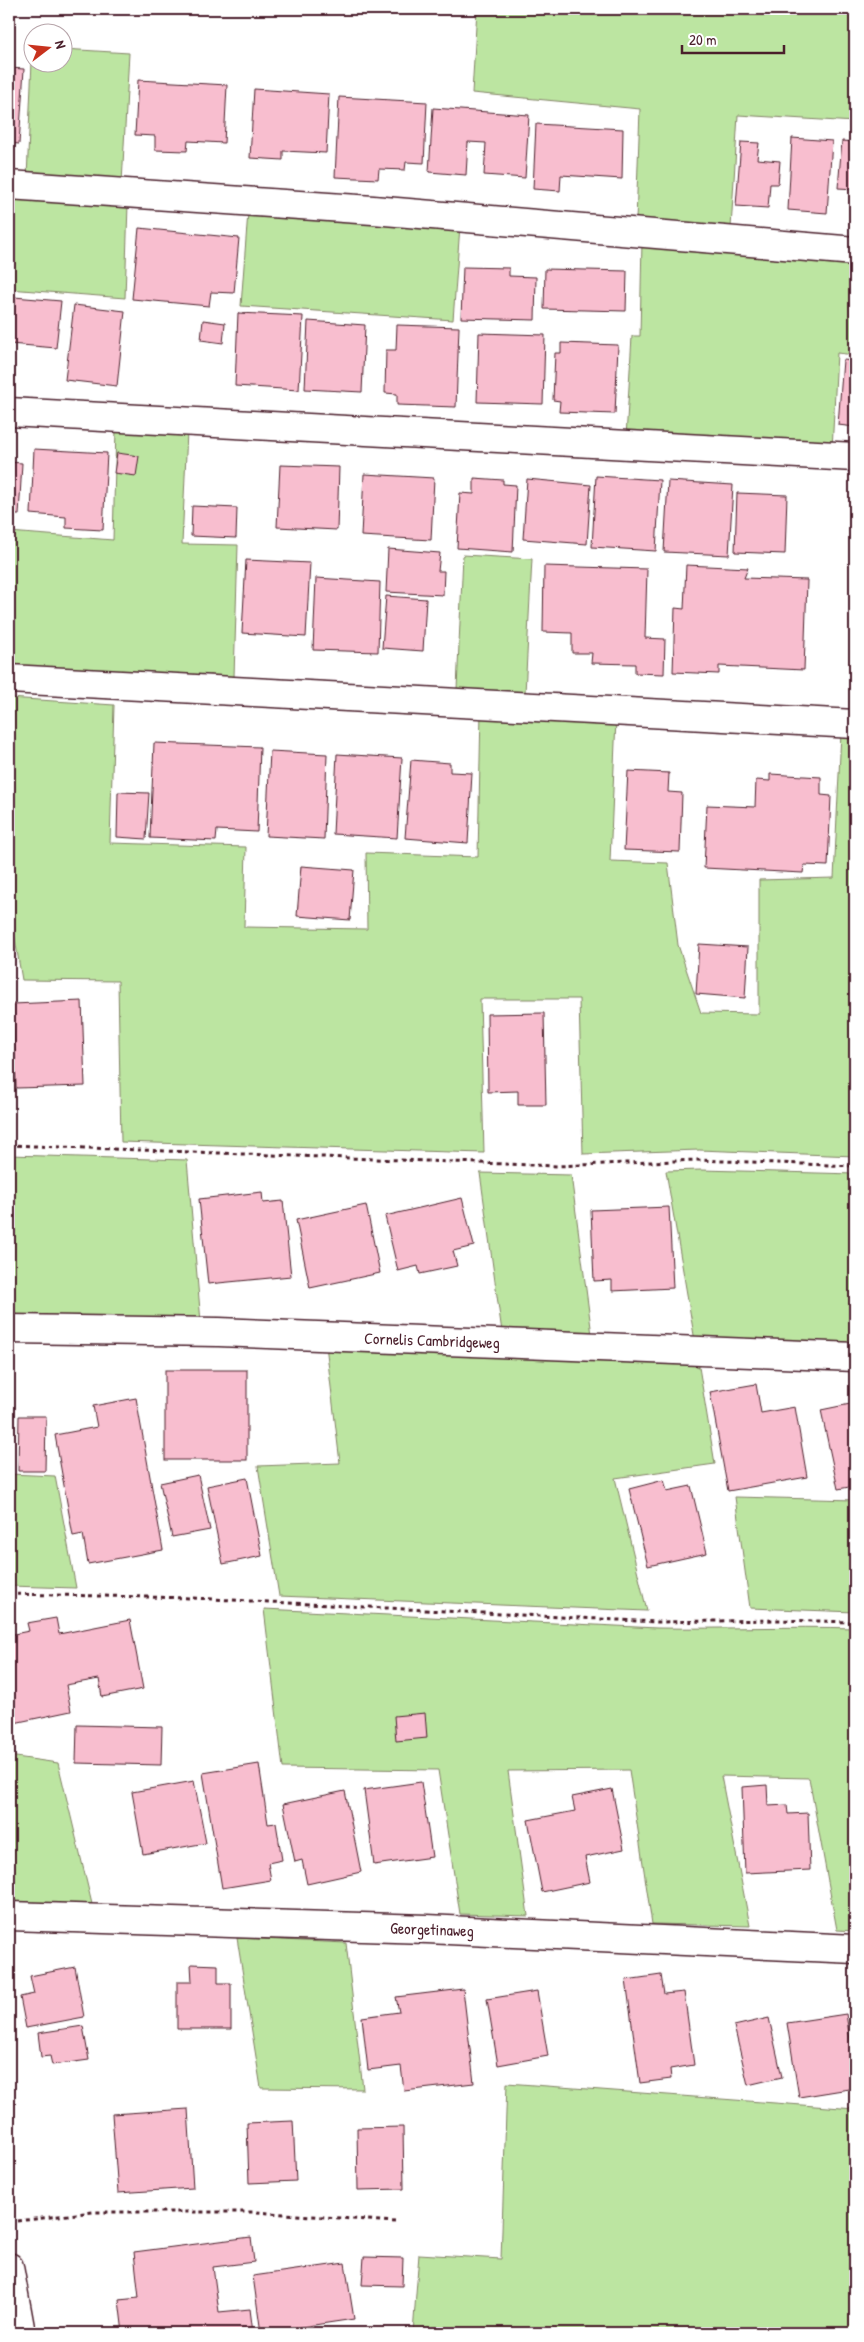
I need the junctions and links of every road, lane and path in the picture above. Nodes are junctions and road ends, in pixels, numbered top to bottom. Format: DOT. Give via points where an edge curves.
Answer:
graph roads {
  1 [pos="9,185"];
  2 [pos="855,251"];
  3 [pos="9,412"];
  4 [pos="855,457"];
  5 [pos="9,679"];
  6 [pos="855,724"];
  7 [pos="9,1145"];
  8 [pos="855,1166"];
  9 [pos="9,1329"];
  10 [pos="855,1357"];
  11 [pos="9,1594"];
  12 [pos="855,1622"];
  13 [pos="9,1916"];
  14 [pos="855,1949"];
  15 [pos="9,2222"];
  16 [pos="395,2222"];
  17 [pos="9,2266"];
  18 [pos="21,2333"];
  1 -- 2 [label="street" via="374,210"];
  3 -- 4 [label="street"];
  5 -- 6 [label="street"];
  7 -- 8 [label="path" via="557,1166 697,1160"];
  9 -- 10 [label="street, Cornelis Cambridgeweg" via="219,1332"];
  11 -- 12 [label="path" via="193,1598 657,1622"];
  13 -- 14 [label="street, Georgetinaweg" via="427,1928"];
  15 -- 16 [label="path" via="93,2212 256,2212"];
  17 -- 18 [label="street"];
}
